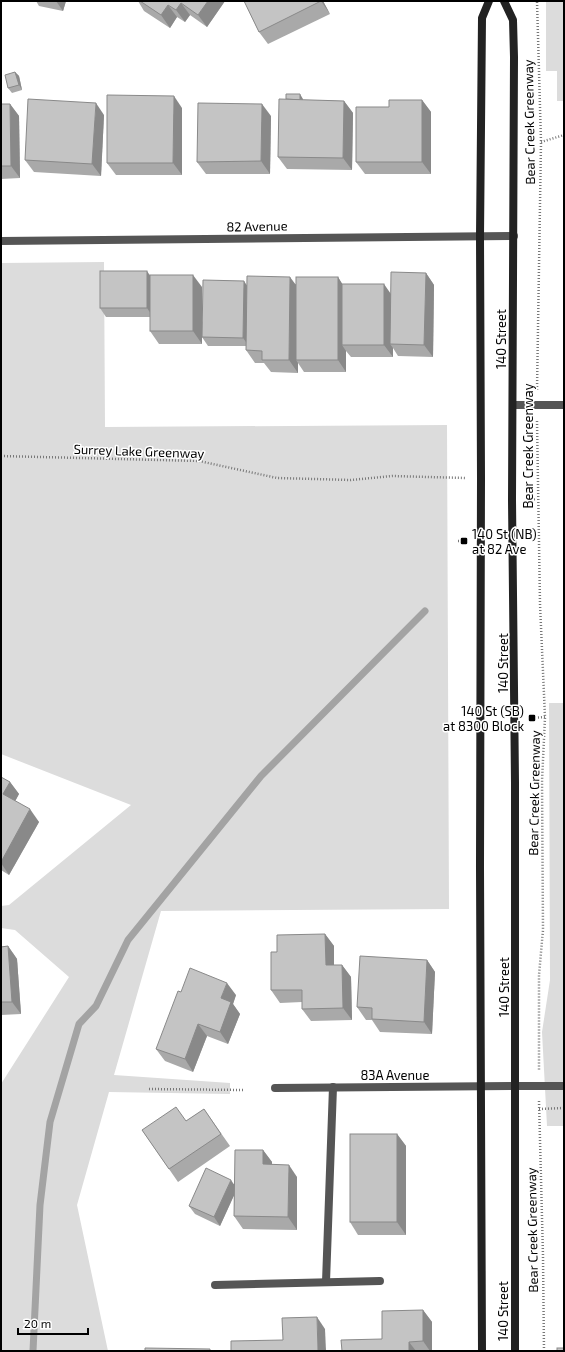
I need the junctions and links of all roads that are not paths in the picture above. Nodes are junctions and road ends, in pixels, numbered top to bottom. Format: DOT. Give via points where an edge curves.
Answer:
graph roads {
  1 [pos="489,1"];
  2 [pos="504,1"];
  3 [pos="480,236"];
  4 [pos="514,236"];
  5 [pos="1,241"];
  6 [pos="564,405"];
  7 [pos="514,406"];
  8 [pos="516,1086"];
  9 [pos="564,1086"];
  10 [pos="333,1087"];
  11 [pos="481,1087"];
  12 [pos="275,1088"];
  13 [pos="380,1281"];
  14 [pos="326,1282"];
  15 [pos="215,1285"];
  16 [pos="482,1351"];
  17 [pos="515,1351"];
  1 -- 3 [label="main road, 140 Street" via="482,18"];
  2 -- 4 [label="main road, 140 Street" via="513,20"];
  3 -- 4 [label="street, 82 Avenue"];
  3 -- 5 [label="street, 82 Avenue"];
  3 -- 11 [label="main road, 140 Street"];
  4 -- 7 [label="main road, 140 Street"];
  6 -- 7 [label="street"];
  7 -- 8 [label="main road, 140 Street" via="512,500 516,782"];
  8 -- 9 [label="street, 83A Avenue"];
  8 -- 11 [label="street, 83A Avenue"];
  8 -- 17 [label="main road, 140 Street"];
  10 -- 11 [label="street, 83A Avenue"];
  10 -- 12 [label="street, 83A Avenue"];
  10 -- 14 [label="street"];
  11 -- 16 [label="main road, 140 Street"];
  13 -- 14 [label="street"];
  14 -- 15 [label="street"];
}
